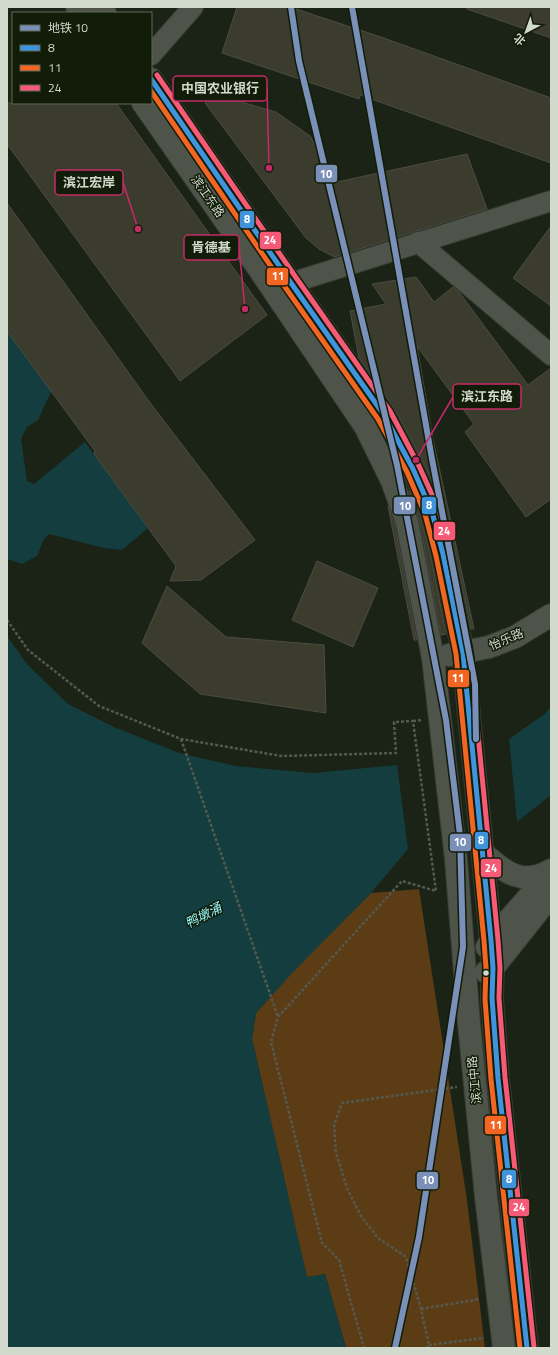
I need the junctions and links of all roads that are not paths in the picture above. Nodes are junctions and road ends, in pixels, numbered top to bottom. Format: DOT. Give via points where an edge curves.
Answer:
graph roads {
  1 [pos="193,7"];
  2 [pos="152,54"];
  3 [pos="152,80"];
  4 [pos="145,104"];
  5 [pos="551,201"];
  6 [pos="418,242"];
  7 [pos="291,283"];
  8 [pos="551,355"];
  9 [pos="551,615"];
  10 [pos="463,653"];
  11 [pos="433,658"];
  12 [pos="483,854"];
  13 [pos="456,859"];
  14 [pos="551,871"];
  15 [pos="551,895"];
  16 [pos="491,940"];
  17 [pos="493,968"];
  18 [pos="466,983"];
  19 [pos="504,1348"];
  20 [pos="528,1348"];
  1 -- 2 [label="street"];
  3 -- 7 [label="main road, 滨江东路"];
  4 -- 11 [label="main road, 滨江东路" via="365,426 392,481 407,522"];
  5 -- 6 [label="street"];
  6 -- 7 [label="street"];
  6 -- 8 [label="street"];
  7 -- 10 [label="main road, 滨江东路" via="384,415 413,469 432,512"];
  9 -- 10 [label="main road, 怡乐路" via="515,637"];
  10 -- 11 [label="main road, 怡乐路"];
  10 -- 12 [label="main road, 滨江东路"];
  11 -- 13 [label="main road, 滨江东路"];
  12 -- 14 [label="main road" via="499,868 514,876 530,878"];
  12 -- 16 [label="main road, 滨江中路"];
  13 -- 18 [label="main road, 滨江中路"];
  14 -- 16 [label="main road"];
  15 -- 17 [label="main road"];
  16 -- 17 [label="main road, 滨江中路"];
  16 -- 18 [label="main road"];
  17 -- 18 [label="main road"];
  17 -- 20 [label="main road, 滨江中路" via="492,998 498,1078"];
  18 -- 19 [label="main road, 滨江中路"];
}
